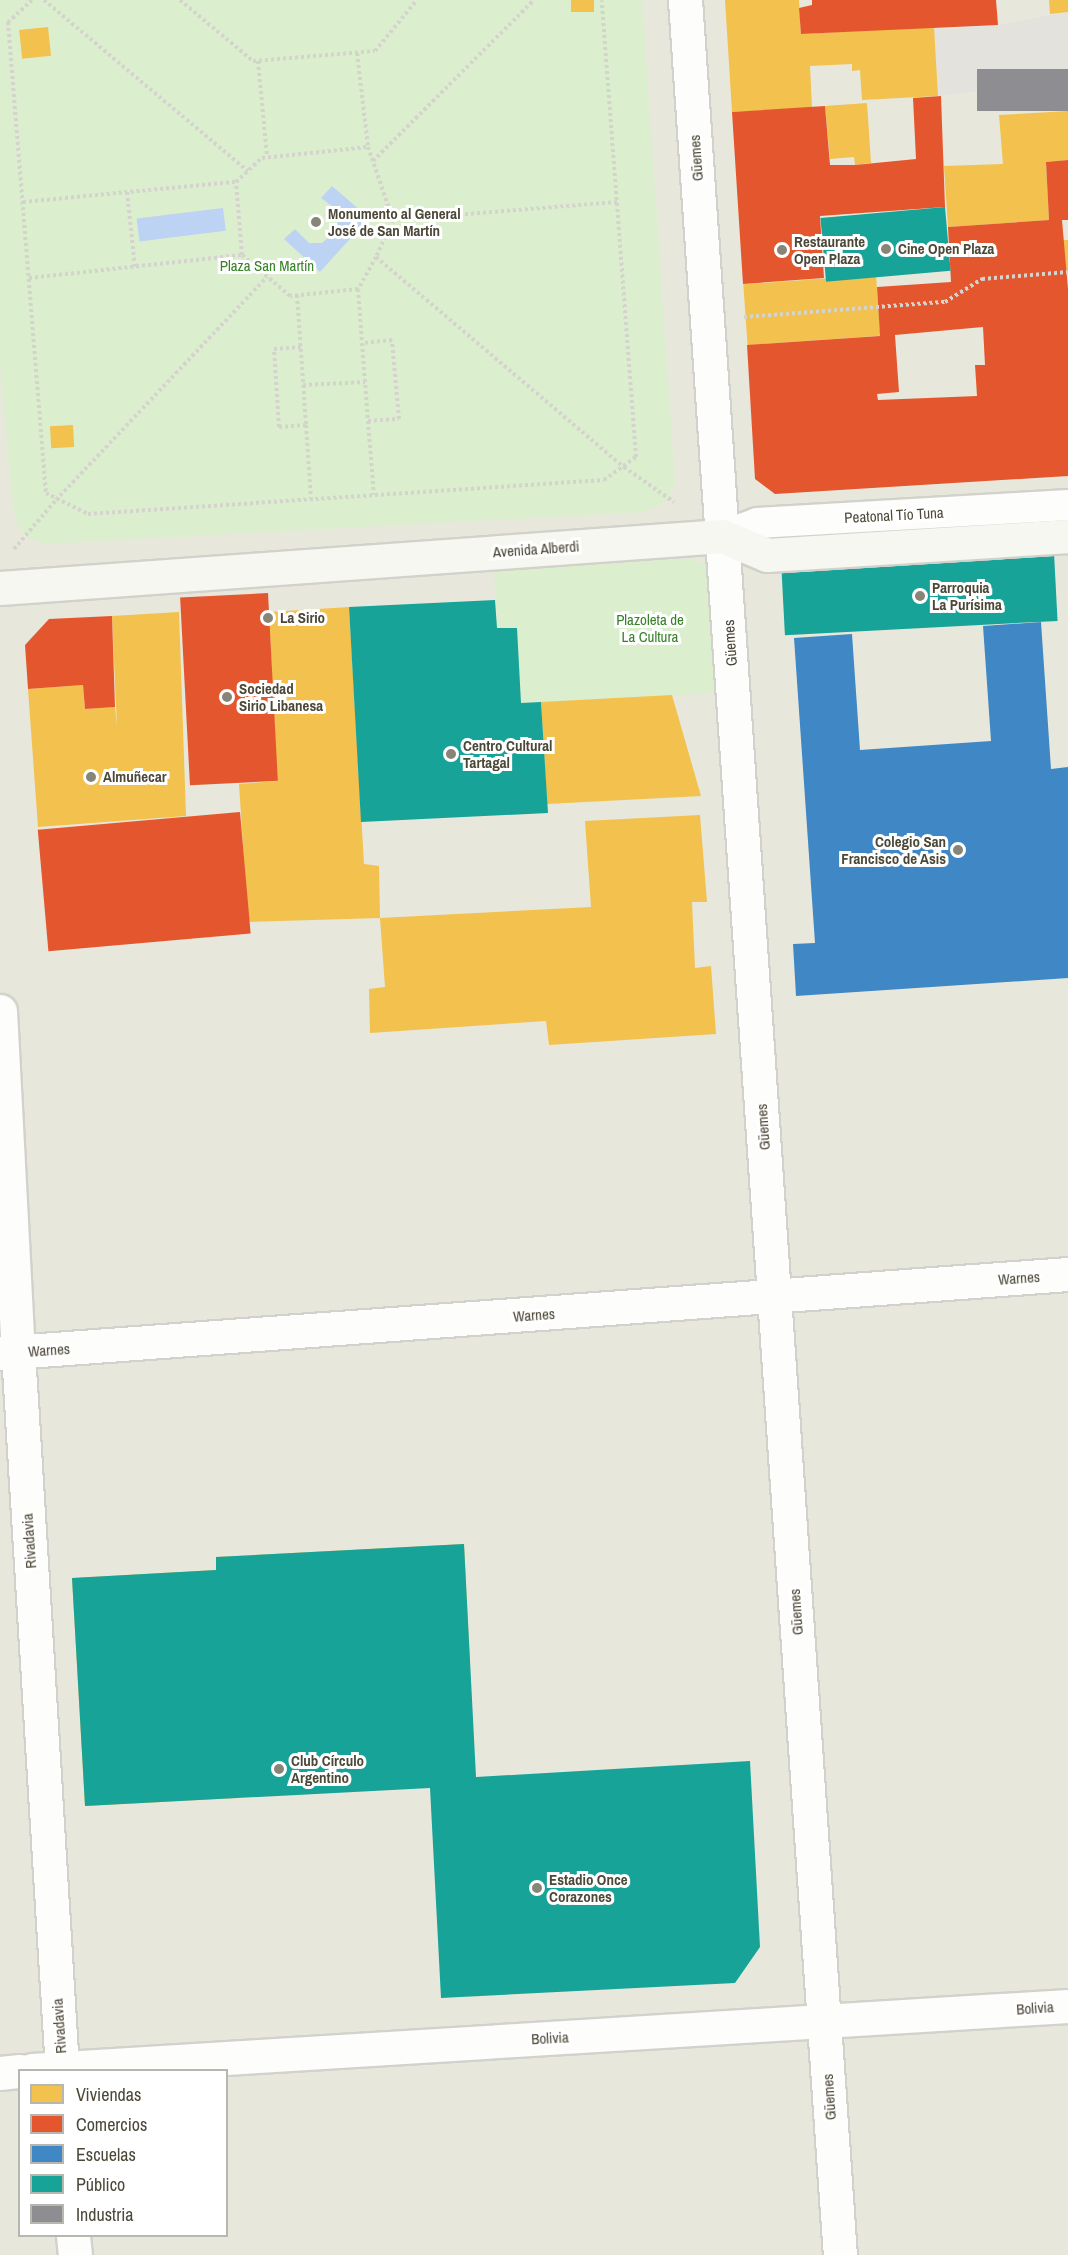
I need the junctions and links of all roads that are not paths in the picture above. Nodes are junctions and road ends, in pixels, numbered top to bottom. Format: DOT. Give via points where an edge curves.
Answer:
graph roads {
  1 [pos="685,0"];
  2 [pos="1068,505"];
  3 [pos="722,536"];
  4 [pos="1068,536"];
  5 [pos="0,588"];
  6 [pos="0,1011"];
  7 [pos="1068,1274"];
  8 [pos="774,1298"];
  9 [pos="9,1353"];
  10 [pos="1068,2006"];
  11 [pos="824,2022"];
  12 [pos="52,2069"];
  13 [pos="68,2069"];
  14 [pos="18,2072"];
  15 [pos="0,2073"];
  16 [pos="73,2237"];
  17 [pos="75,2255"];
  18 [pos="840,2255"];
  1 -- 3 [label="street, Güemes"];
  2 -- 3 [label="street, Peatonal Tío Tuna" via="757,523"];
  3 -- 4 [label="main road, Avenida Alberdi" via="767,555"];
  3 -- 5 [label="main road, Avenida Alberdi"];
  3 -- 8 [label="street, Güemes"];
  6 -- 9 [label="street, Rivadavia"];
  7 -- 8 [label="street, Warnes"];
  8 -- 9 [label="street, Warnes"];
  8 -- 11 [label="street, Güemes"];
  9 -- 12 [label="street, Rivadavia"];
  10 -- 11 [label="street, Bolivia"];
  11 -- 13 [label="street, Bolivia"];
  11 -- 18 [label="street, Güemes"];
  14 -- 15 [label="street"];
  16 -- 17 [label="street"];
}
